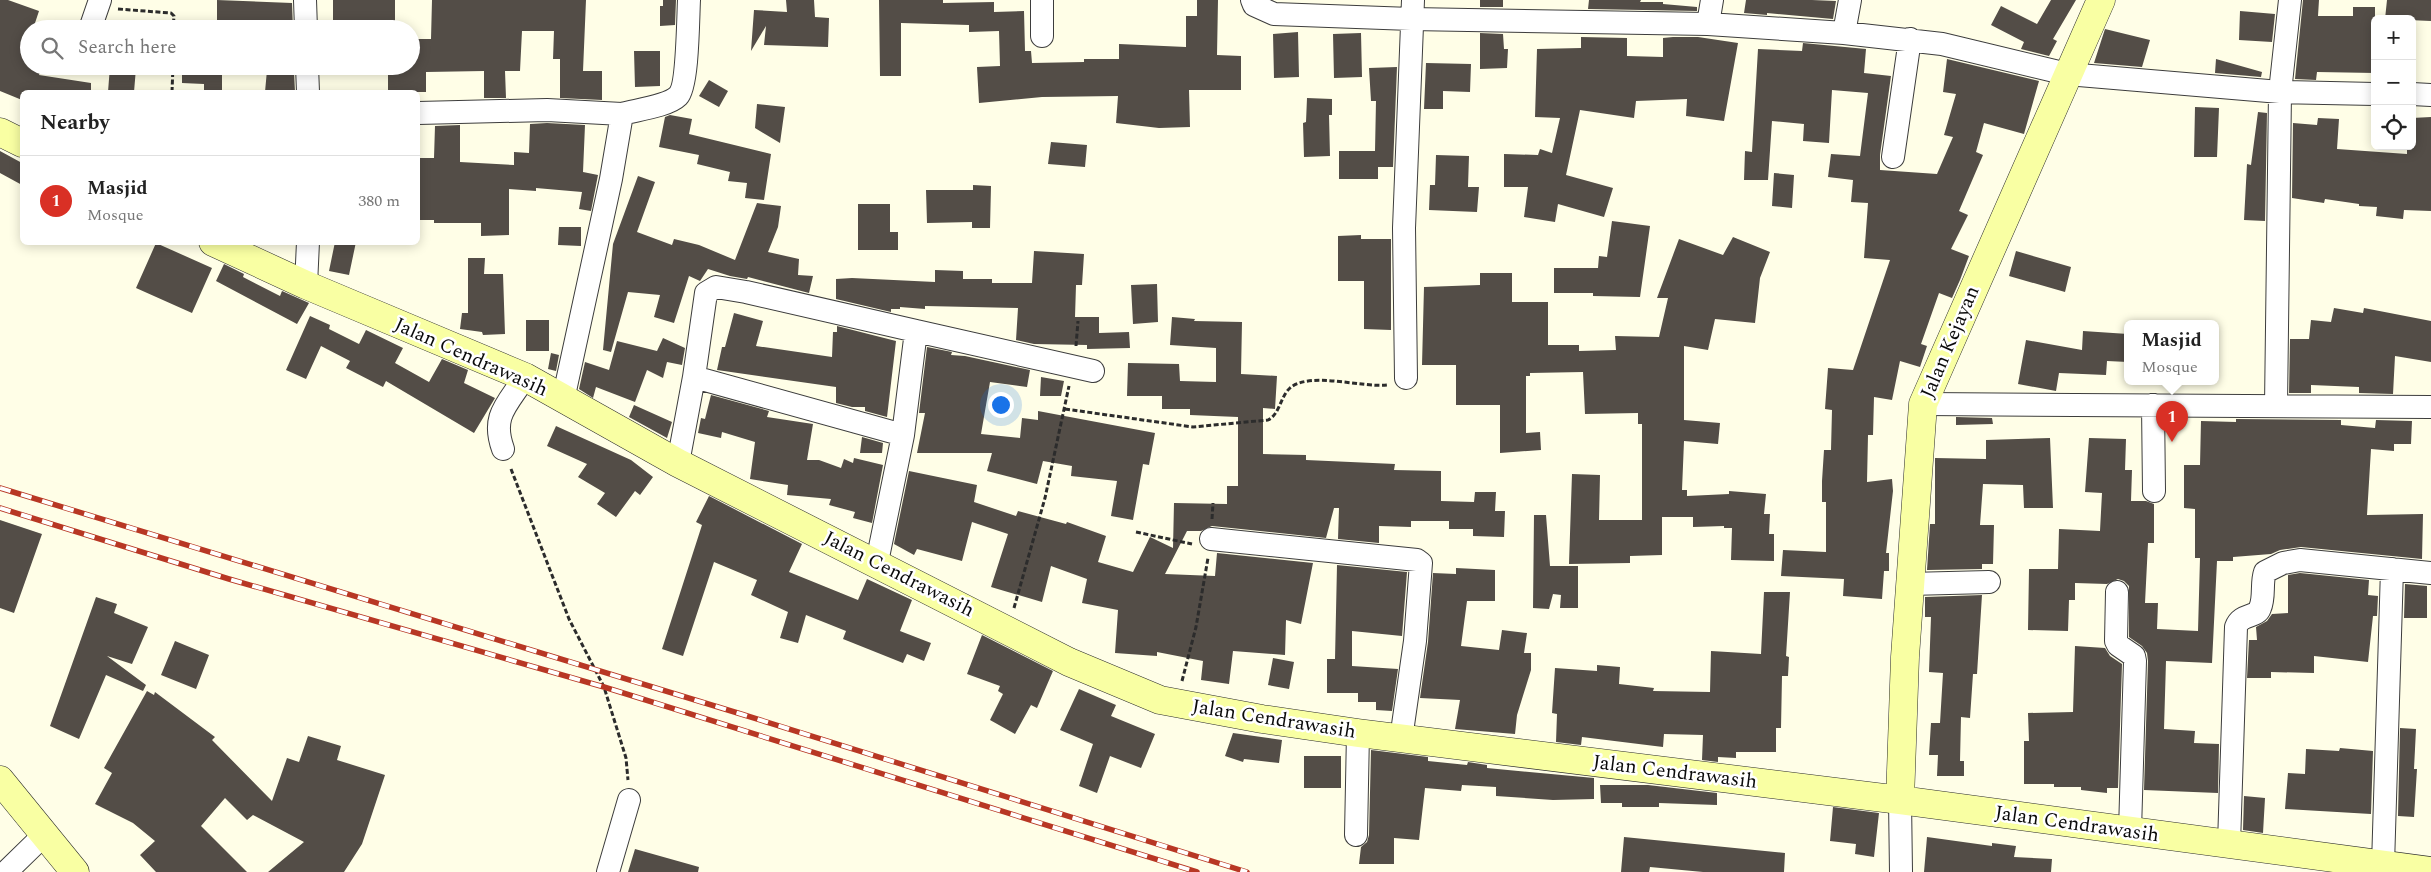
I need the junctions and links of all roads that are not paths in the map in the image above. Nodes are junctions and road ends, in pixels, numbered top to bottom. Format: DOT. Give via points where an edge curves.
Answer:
graph roads {
  1 [pos="305,0"];
  2 [pos="689,0"];
  3 [pos="1042,0"];
  4 [pos="1252,0"];
  5 [pos="1712,0"];
  6 [pos="1850,0"];
  7 [pos="2101,0"];
  8 [pos="2290,0"];
  9 [pos="99,4"];
  10 [pos="1412,10"];
  11 [pos="93,20"];
  12 [pos="306,20"];
  13 [pos="1708,24"];
  14 [pos="1844,34"];
  15 [pos="1042,36"];
  16 [pos="1910,39"];
  17 [pos="2067,74"];
  18 [pos="307,75"];
  19 [pos="308,90"];
  20 [pos="2280,92"];
  21 [pos="2371,94"];
  22 [pos="2416,94"];
  23 [pos="2431,95"];
  24 [pos="420,112"];
  25 [pos="622,114"];
  26 [pos="0,132"];
  27 [pos="20,143"];
  28 [pos="1893,157"];
  29 [pos="219,245"];
  30 [pos="308,245"];
  31 [pos="306,285"];
  32 [pos="916,331"];
  33 [pos="1083,369"];
  34 [pos="524,377"];
  35 [pos="694,377"];
  36 [pos="1406,378"];
  37 [pos="563,400"];
  38 [pos="1923,404"];
  39 [pos="2153,405"];
  40 [pos="2276,406"];
  41 [pos="2431,408"];
  42 [pos="903,435"];
  43 [pos="504,449"];
  44 [pos="678,463"];
  45 [pos="2154,491"];
  46 [pos="1210,544"];
  47 [pos="877,562"];
  48 [pos="2392,569"];
  49 [pos="2431,573"];
  50 [pos="1989,582"];
  51 [pos="1909,584"];
  52 [pos="2117,592"];
  53 [pos="1358,733"];
  54 [pos="1401,739"];
  55 [pos="0,780"];
  56 [pos="629,800"];
  57 [pos="1900,800"];
  58 [pos="2130,831"];
  59 [pos="44,834"];
  60 [pos="1356,835"];
  61 [pos="2229,844"];
  62 [pos="2382,865"];
  63 [pos="2431,871"];
  64 [pos="6,872"];
  65 [pos="75,872"];
  66 [pos="608,872"];
  67 [pos="1901,872"];
  1 -- 12 [label="street"];
  2 -- 25 [label="street" via="684,80 678,96 668,102"];
  3 -- 15 [label="street"];
  4 -- 10 [label="street" via="1254,5 1274,14"];
  5 -- 13 [label="street"];
  6 -- 14 [label="street"];
  7 -- 17 [label="main road, Jalan Kejayan"];
  8 -- 20 [label="street"];
  9 -- 11 [label="street"];
  10 -- 13 [label="street"];
  10 -- 36 [label="street" via="1404,228"];
  13 -- 14 [label="street"];
  14 -- 16 [label="street"];
  16 -- 17 [label="street"];
  16 -- 28 [label="street"];
  17 -- 20 [label="street"];
  17 -- 38 [label="main road, Jalan Kejayan"];
  18 -- 19 [label="street"];
  20 -- 21 [label="street"];
  20 -- 40 [label="street"];
  22 -- 23 [label="street"];
  24 -- 25 [label="street" via="547,110"];
  25 -- 37 [label="street"];
  26 -- 27 [label="main road"];
  29 -- 31 [label="main road, Jalan Cendrawasih"];
  30 -- 31 [label="street"];
  31 -- 34 [label="main road, Jalan Cendrawasih"];
  32 -- 33 [label="street"];
  32 -- 35 [label="street" via="716,287 706,293"];
  32 -- 42 [label="street"];
  34 -- 37 [label="main road, Jalan Cendrawasih"];
  34 -- 43 [label="street" via="498,420 497,433"];
  35 -- 42 [label="street"];
  35 -- 44 [label="street"];
  37 -- 44 [label="main road, Jalan Cendrawasih"];
  38 -- 39 [label="street"];
  38 -- 51 [label="main road, Jalan Kejayan"];
  39 -- 40 [label="street"];
  39 -- 45 [label="street"];
  40 -- 41 [label="street"];
  42 -- 47 [label="street"];
  44 -- 47 [label="main road, Jalan Cendrawasih"];
  46 -- 54 [label="street" via="1417,560 1421,563 1415,641"];
  47 -- 53 [label="main road, Jalan Cendrawasih" via="1069,662 1160,700"];
  48 -- 49 [label="street"];
  48 -- 61 [label="street" via="2300,560 2283,563 2265,572 2260,609 2256,614 2243,617 2236,627"];
  48 -- 62 [label="street"];
  50 -- 51 [label="street"];
  51 -- 57 [label="main road, Jalan Kejayan"];
  52 -- 58 [label="street" via="2116,641 2134,656 2135,661"];
  53 -- 54 [label="main road, Jalan Cendrawasih"];
  53 -- 60 [label="street"];
  54 -- 57 [label="main road, Jalan Cendrawasih"];
  55 -- 59 [label="main road"];
  56 -- 66 [label="street"];
  57 -- 58 [label="main road, Jalan Cendrawasih"];
  57 -- 67 [label="street"];
  58 -- 61 [label="main road, Jalan Cendrawasih"];
  59 -- 64 [label="street"];
  59 -- 65 [label="main road"];
  61 -- 62 [label="main road, Jalan Cendrawasih"];
  62 -- 63 [label="main road, Jalan Cendrawasih"];
}
